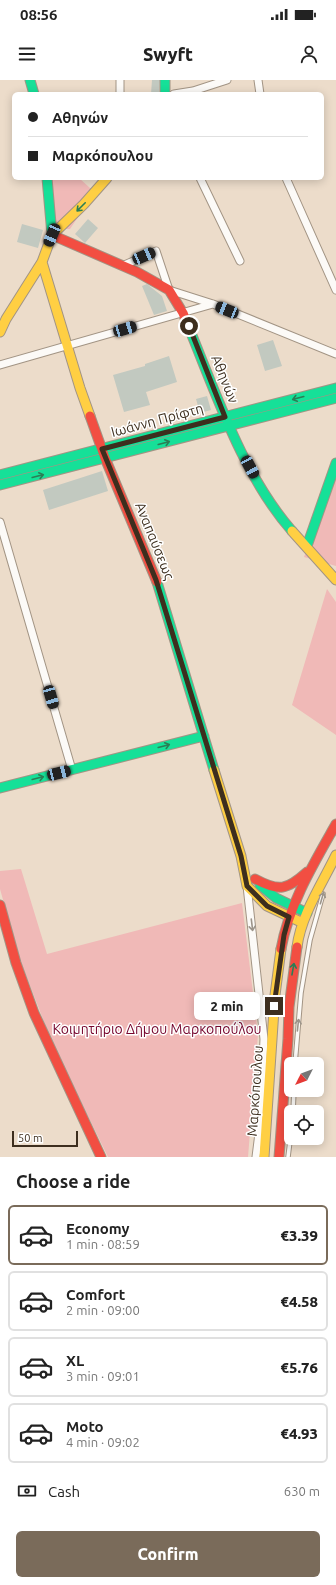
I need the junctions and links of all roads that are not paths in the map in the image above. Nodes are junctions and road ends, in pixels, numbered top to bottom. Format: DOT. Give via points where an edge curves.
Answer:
graph roads {
  1 [pos="30,80"];
  2 [pos="120,80"];
  3 [pos="165,80"];
  4 [pos="227,80"];
  5 [pos="258,80"];
  6 [pos="33,92"];
  7 [pos="120,92"];
  8 [pos="165,92"];
  9 [pos="187,92"];
  10 [pos="260,92"];
  11 [pos="48,180"];
  12 [pos="105,180"];
  13 [pos="201,180"];
  14 [pos="287,180"];
  15 [pos="52,235"];
  16 [pos="240,261"];
  17 [pos="42,262"];
  18 [pos="122,266"];
  19 [pos="169,290"];
  20 [pos="336,290"];
  21 [pos="213,304"];
  22 [pos="183,312"];
  23 [pos="3,320"];
  24 [pos="0,332"];
  25 [pos="67,345"];
  26 [pos="336,354"];
  27 [pos="0,365"];
  28 [pos="336,388"];
  29 [pos="336,398"];
  30 [pos="225,417"];
  31 [pos="229,426"];
  32 [pos="102,449"];
  33 [pos="105,458"];
  34 [pos="336,463"];
  35 [pos="0,476"];
  36 [pos="0,485"];
  37 [pos="0,522"];
  38 [pos="307,546"];
  39 [pos="336,579"];
  40 [pos="204,736"];
  41 [pos="72,770"];
  42 [pos="0,788"];
  43 [pos="336,824"];
  44 [pos="318,855"];
  45 [pos="241,856"];
  46 [pos="334,858"];
  47 [pos="255,879"];
  48 [pos="247,886"];
  49 [pos="0,905"];
  50 [pos="294,907"];
  51 [pos="307,913"];
  52 [pos="289,917"];
  53 [pos="303,923"];
  54 [pos="296,1057"];
  55 [pos="290,1145"];
  56 [pos="101,1157"];
  57 [pos="256,1157"];
  58 [pos="264,1157"];
  59 [pos="279,1157"];
  60 [pos="288,1157"];
  1 -- 6 [label="main road"];
  2 -- 7 [label="street"];
  3 -- 8 [label="main road"];
  4 -- 9 [label="street"];
  5 -- 10 [label="street"];
  11 -- 15 [label="main road"];
  12 -- 15 [label="main road, one-way"];
  13 -- 16 [label="street"];
  14 -- 20 [label="street"];
  15 -- 17 [label="main road"];
  15 -- 18 [label="main road, Αθηνών"];
  17 -- 23 [label="main road"];
  17 -- 25 [label="main road, Αναπαύσεως"];
  18 -- 19 [label="main road, Αθηνών" via="146,276"];
  18 -- 19 [label="street" via="156,251"];
  19 -- 21 [label="street"];
  19 -- 22 [label="main road, Αθηνών"];
  21 -- 22 [label="street"];
  21 -- 26 [label="street"];
  22 -- 25 [label="street"];
  22 -- 30 [label="main road, Αθηνών"];
  23 -- 24 [label="main road"];
  25 -- 27 [label="street"];
  25 -- 32 [label="main road, Αναπαύσεως"];
  28 -- 30 [label="main road, Ιωάννη Πρίφτη, one-way"];
  29 -- 31 [label="main road, Ιωάννη Πρίφτη"];
  30 -- 31 [label="main road, Αθηνών"];
  30 -- 32 [label="main road, Ιωάννη Πρίφτη"];
  33 -- 31 [label="main road, Ιωάννη Πρίφτη, one-way"];
  31 -- 38 [label="main road, Αθηνών" via="269,501"];
  32 -- 33 [label="main road, Αναπαύσεως"];
  32 -- 35 [label="main road, Ιωάννη Πρίφτη"];
  36 -- 33 [label="main road, Ιωάννη Πρίφτη, one-way"];
  33 -- 40 [label="main road, Αναπαύσεως" via="156,580"];
  34 -- 38 [label="main road"];
  37 -- 41 [label="street"];
  38 -- 39 [label="main road, Αθηνών"];
  41 -- 40 [label="main road, one-way"];
  40 -- 45 [label="main road, Αναπαύσεως"];
  42 -- 41 [label="main road, one-way"];
  43 -- 44 [label="main road, Μαρκόπουλου"];
  44 -- 47 [label="main road" via="306,872 284,888 269,887"];
  44 -- 50 [label="main road, Μαρκόπουλου"];
  45 -- 47 [label="main road, Αναπαύσεως"];
  45 -- 48 [label="main road, Αναπαύσεως"];
  46 -- 51 [label="main road, Μαρκόπουλου"];
  54 -- 46 [label="lane, one-way" via="301,993 310,940"];
  47 -- 50 [label="main road, Αναπαύσεως" via="276,898"];
  48 -- 52 [label="main road" via="267,906"];
  48 -- 57 [label="street, one-way" via="264,1039"];
  49 -- 56 [label="main road" via="16,964 34,1013"];
  50 -- 51 [label="main road, Αναπαύσεως"];
  50 -- 52 [label="main road, Μαρκόπουλου"];
  51 -- 53 [label="main road, Μαρκόπουλου"];
  52 -- 53 [label="main road"];
  52 -- 58 [label="main road, Μαρκόπουλου" via="274,1006"];
  59 -- 53 [label="main road, Μαρκόπουλου, one-way" via="289,1001 298,938"];
  55 -- 60 [label="lane"];
}
